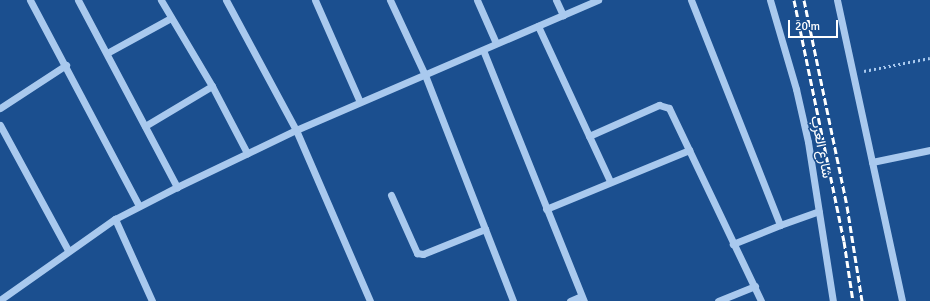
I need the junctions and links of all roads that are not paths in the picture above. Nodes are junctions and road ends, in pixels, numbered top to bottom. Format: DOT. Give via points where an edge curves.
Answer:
graph roads {
  1 [pos="30,0"];
  2 [pos="78,0"];
  3 [pos="162,0"];
  4 [pos="226,0"];
  5 [pos="316,0"];
  6 [pos="390,0"];
  7 [pos="477,0"];
  8 [pos="556,0"];
  9 [pos="598,0"];
  10 [pos="691,0"];
  11 [pos="770,0"];
  12 [pos="837,0"];
  13 [pos="563,15"];
  14 [pos="171,18"];
  15 [pos="538,26"];
  16 [pos="496,43"];
  17 [pos="483,50"];
  18 [pos="107,53"];
  19 [pos="66,65"];
  20 [pos="425,75"];
  21 [pos="212,86"];
  22 [pos="360,102"];
  23 [pos="0,108"];
  24 [pos="0,125"];
  25 [pos="145,126"];
  26 [pos="296,130"];
  27 [pos="589,136"];
  28 [pos="688,150"];
  29 [pos="930,150"];
  30 [pos="247,153"];
  31 [pos="872,162"];
  32 [pos="610,181"];
  33 [pos="177,186"];
  34 [pos="391,194"];
  35 [pos="139,206"];
  36 [pos="546,209"];
  37 [pos="819,211"];
  38 [pos="115,219"];
  39 [pos="780,226"];
  40 [pos="484,229"];
  41 [pos="733,244"];
  42 [pos="68,250"];
  43 [pos="755,286"];
  44 [pos="582,298"];
  45 [pos="0,300"];
  46 [pos="152,301"];
  47 [pos="370,301"];
  48 [pos="513,301"];
  49 [pos="570,301"];
  50 [pos="718,301"];
  51 [pos="761,301"];
  52 [pos="833,301"];
  53 [pos="902,301"];
  1 -- 19 [label="street"];
  2 -- 18 [label="street"];
  3 -- 14 [label="street"];
  4 -- 26 [label="street"];
  5 -- 22 [label="street"];
  6 -- 20 [label="street"];
  7 -- 16 [label="street"];
  8 -- 13 [label="street"];
  9 -- 13 [label="street"];
  10 -- 39 [label="street"];
  11 -- 37 [label="street, شارع العرب" via="796,90 808,142"];
  12 -- 31 [label="street"];
  13 -- 15 [label="street"];
  14 -- 18 [label="street"];
  14 -- 21 [label="street"];
  15 -- 16 [label="street"];
  15 -- 27 [label="street"];
  16 -- 17 [label="street"];
  17 -- 20 [label="street"];
  17 -- 36 [label="street"];
  18 -- 25 [label="street"];
  19 -- 23 [label="street"];
  19 -- 35 [label="street"];
  20 -- 22 [label="street"];
  20 -- 40 [label="street"];
  21 -- 25 [label="street"];
  21 -- 30 [label="street"];
  22 -- 26 [label="street"];
  24 -- 42 [label="street"];
  25 -- 33 [label="street"];
  26 -- 30 [label="street"];
  26 -- 47 [label="street"];
  27 -- 28 [label="street" via="663,105 669,108"];
  27 -- 32 [label="street"];
  28 -- 32 [label="street"];
  28 -- 41 [label="street"];
  29 -- 31 [label="street"];
  30 -- 33 [label="street"];
  31 -- 53 [label="street"];
  32 -- 36 [label="street"];
  33 -- 35 [label="street"];
  34 -- 40 [label="street" via="417,253 422,254"];
  35 -- 38 [label="street"];
  36 -- 44 [label="street"];
  37 -- 39 [label="street"];
  37 -- 52 [label="street, شارع العرب"];
  38 -- 42 [label="street"];
  38 -- 46 [label="street"];
  39 -- 41 [label="street"];
  40 -- 48 [label="street"];
  41 -- 43 [label="street"];
  42 -- 45 [label="street"];
  43 -- 50 [label="street"];
  43 -- 51 [label="street"];
  44 -- 49 [label="street"];
}
